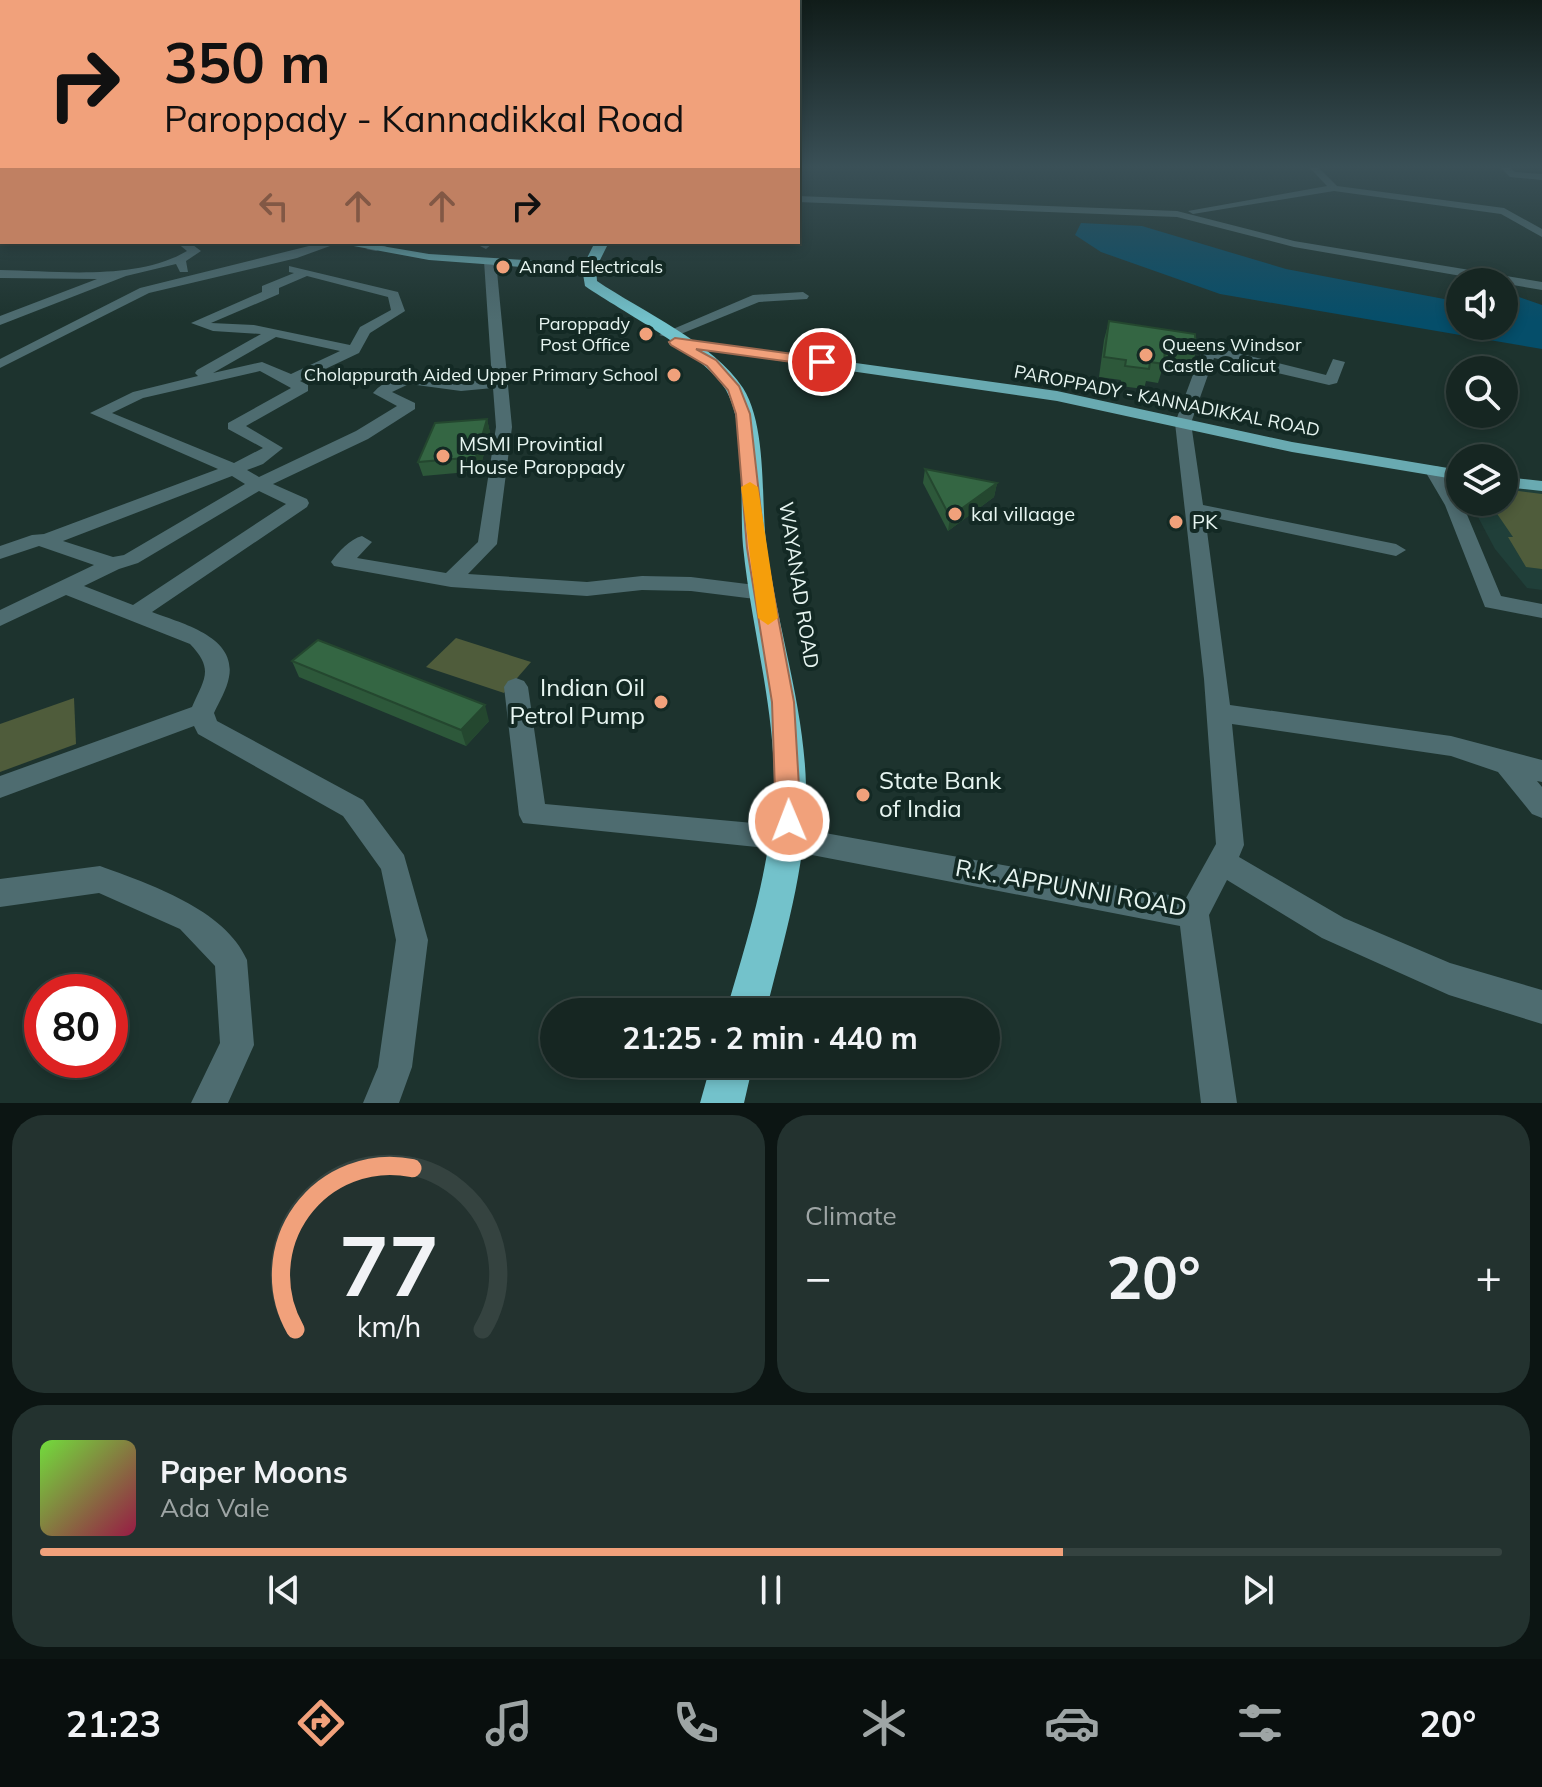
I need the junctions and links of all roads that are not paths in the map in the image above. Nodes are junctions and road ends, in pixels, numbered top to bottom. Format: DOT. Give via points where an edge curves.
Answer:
graph roads {
  1 [pos="1194,218"];
  2 [pos="1516,218"];
  3 [pos="1542,234"];
  4 [pos="185,244"];
  5 [pos="330,244"];
  6 [pos="346,244"];
  7 [pos="384,244"];
  8 [pos="601,244"];
  9 [pos="372,249"];
  10 [pos="488,250"];
  11 [pos="180,260"];
  12 [pos="275,262"];
  13 [pos="589,268"];
  14 [pos="134,270"];
  15 [pos="304,273"];
  16 [pos="0,274"];
  17 [pos="164,284"];
  18 [pos="1542,286"];
  19 [pos="803,296"];
  20 [pos="0,321"];
  21 [pos="271,334"];
  22 [pos="671,339"];
  23 [pos="354,350"];
  24 [pos="1338,362"];
  25 [pos="0,364"];
  26 [pos="291,380"];
  27 [pos="500,383"];
  28 [pos="182,384"];
  29 [pos="1183,423"];
  30 [pos="234,469"];
  31 [pos="1434,471"];
  32 [pos="1446,473"];
  33 [pos="1518,483"];
  34 [pos="258,484"];
  35 [pos="1542,486"];
  36 [pos="1192,508"];
  37 [pos="44,541"];
  38 [pos="362,542"];
  39 [pos="1396,550"];
  40 [pos="0,553"];
  41 [pos="112,564"];
  42 [pos="451,580"];
  43 [pos="68,588"];
  44 [pos="763,593"];
  45 [pos="1542,611"];
  46 [pos="136,613"];
  47 [pos="0,619"];
  48 [pos="516,687"];
  49 [pos="202,713"];
  50 [pos="1219,713"];
  51 [pos="1507,764"];
  52 [pos="1542,771"];
  53 [pos="0,787"];
  54 [pos="1542,806"];
  55 [pos="786,838"];
  56 [pos="1222,862"];
  57 [pos="0,893"];
  58 [pos="1194,914"];
  59 [pos="750,998"];
  60 [pos="1542,1007"];
  61 [pos="728,1078"];
  62 [pos="209,1103"];
  63 [pos="381,1103"];
  64 [pos="722,1103"];
  65 [pos="1219,1103"];
  1 -- 18 [label="street" via="1294,244"];
  2 -- 3 [label="street"];
  4 -- 11 [label="street" via="195,251"];
  5 -- 12 [label="street"];
  6 -- 9 [label="main road"];
  7 -- 9 [label="street"];
  8 -- 13 [label="highway"];
  9 -- 10 [label="main road"];
  10 -- 13 [label="main road"];
  10 -- 27 [label="street"];
  11 -- 14 [label="street"];
  11 -- 17 [label="street" via="185,267 181,274"];
  12 -- 15 [label="street"];
  12 -- 17 [label="street"];
  13 -- 22 [label="highway, WAYANAD ROAD" via="590,283"];
  14 -- 16 [label="street"];
  14 -- 17 [label="street"];
  14 -- 20 [label="street"];
  15 -- 21 [label="street" via="198,323 218,331 236,327"];
  15 -- 23 [label="street" via="394,295 398,311 365,330"];
  17 -- 25 [label="street"];
  19 -- 22 [label="street" via="757,298"];
  21 -- 23 [label="street"];
  21 -- 28 [label="street"];
  22 -- 29 [label="main road, PAROPPADY - KANNADIKKAL ROAD" via="1057,396"];
  22 -- 44 [label="highway, WAYANAD ROAD" via="712,363 734,389 743,414"];
  23 -- 26 [label="street"];
  24 -- 29 [label="street" via="1329,380 1206,347"];
  26 -- 28 [label="street" via="262,366"];
  26 -- 30 [label="street" via="303,388 234,426 275,448"];
  27 -- 34 [label="street" via="462,386 421,379 388,386 381,393 409,406 362,435"];
  27 -- 42 [label="street" via="504,427 487,544"];
  28 -- 30 [label="street" via="98,413"];
  29 -- 31 [label="main road, PAROPPADY - KANNADIKKAL ROAD"];
  29 -- 36 [label="street, R.K. APPUNNI ROAD"];
  30 -- 34 [label="street"];
  30 -- 37 [label="street"];
  31 -- 32 [label="main road, PAROPPADY - KANNADIKKAL ROAD"];
  31 -- 45 [label="street" via="1454,505 1493,602"];
  33 -- 35 [label="main road"];
  34 -- 41 [label="street" via="131,559"];
  34 -- 46 [label="street" via="300,503"];
  36 -- 39 [label="street"];
  36 -- 50 [label="street, R.K. APPUNNI ROAD"];
  37 -- 40 [label="street"];
  37 -- 41 [label="street"];
  38 -- 42 [label="street" via="341,562"];
  41 -- 43 [label="street"];
  42 -- 44 [label="street" via="587,589 691,584"];
  43 -- 46 [label="street"];
  43 -- 47 [label="street"];
  44 -- 55 [label="highway, WAYANAD ROAD" via="783,702"];
  46 -- 49 [label="street" via="198,638 215,656 218,675"];
  48 -- 55 [label="street, R.K. APPUNNI ROAD" via="533,815"];
  49 -- 53 [label="street"];
  49 -- 63 [label="street" via="207,727 353,808 394,864 412,940 395,1067"];
  50 -- 51 [label="street" via="1451,746"];
  50 -- 56 [label="street, R.K. APPUNNI ROAD" via="1230,845"];
  51 -- 52 [label="street"];
  51 -- 54 [label="street"];
  55 -- 58 [label="street, R.K. APPUNNI ROAD"];
  55 -- 59 [label="highway, WAYANAD ROAD"];
  56 -- 58 [label="street, R.K. APPUNNI ROAD"];
  56 -- 60 [label="street" via="1333,928 1449,979"];
  57 -- 62 [label="street" via="100,879 191,919 201,929 231,960 237,1045"];
  58 -- 65 [label="street"];
  61 -- 64 [label="highway"];
}
